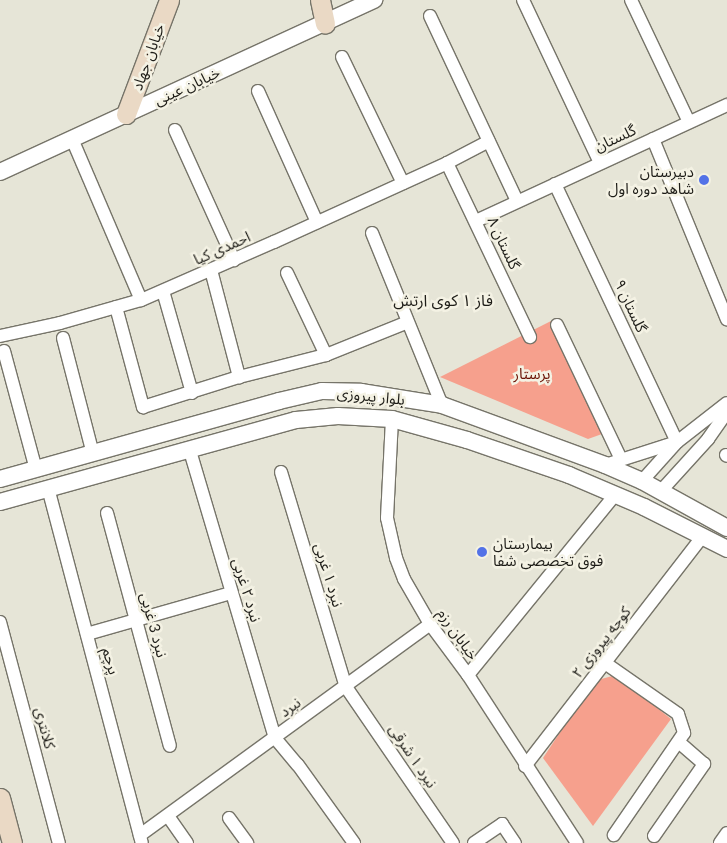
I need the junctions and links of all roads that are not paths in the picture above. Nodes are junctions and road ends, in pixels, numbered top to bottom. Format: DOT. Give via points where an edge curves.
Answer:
graph roads {
  1 [pos="169,0"];
  2 [pos="320,0"];
  3 [pos="374,0"];
  4 [pos="523,0"];
  5 [pos="630,0"];
  6 [pos="430,16"];
  7 [pos="324,23"];
  8 [pos="342,57"];
  9 [pos="258,91"];
  10 [pos="727,105"];
  11 [pos="126,114"];
  12 [pos="690,122"];
  13 [pos="175,130"];
  14 [pos="72,139"];
  15 [pos="652,139"];
  16 [pos="489,141"];
  17 [pos="447,163"];
  18 [pos="600,163"];
  19 [pos="0,172"];
  20 [pos="403,183"];
  21 [pos="555,184"];
  22 [pos="517,201"];
  23 [pos="476,221"];
  24 [pos="317,222"];
  25 [pos="372,233"];
  26 [pos="234,260"];
  27 [pos="211,270"];
  28 [pos="287,274"];
  29 [pos="163,291"];
  30 [pos="141,300"];
  31 [pos="116,307"];
  32 [pos="727,319"];
  33 [pos="408,322"];
  34 [pos="557,325"];
  35 [pos="0,336"];
  36 [pos="530,337"];
  37 [pos="63,338"];
  38 [pos="4,351"];
  39 [pos="326,355"];
  40 [pos="239,377"];
  41 [pos="192,393"];
  42 [pos="727,403"];
  43 [pos="442,405"];
  44 [pos="727,412"];
  45 [pos="392,419"];
  46 [pos="677,442"];
  47 [pos="190,451"];
  48 [pos="93,454"];
  49 [pos="613,462"];
  50 [pos="36,470"];
  51 [pos="281,472"];
  52 [pos="0,479"];
  53 [pos="642,482"];
  54 [pos="48,488"];
  55 [pos="660,492"];
  56 [pos="615,495"];
  57 [pos="0,502"];
  58 [pos="644,507"];
  59 [pos="107,513"];
  60 [pos="727,528"];
  61 [pos="702,537"];
  62 [pos="727,549"];
  63 [pos="231,593"];
  64 [pos="136,620"];
  65 [pos="0,622"];
  66 [pos="430,624"];
  67 [pos="87,634"];
  68 [pos="605,662"];
  69 [pos="468,675"];
  70 [pos="346,687"];
  71 [pos="275,738"];
  72 [pos="679,742"];
  73 [pos="170,746"];
  74 [pos="525,766"];
  75 [pos="0,798"];
  76 [pos="168,816"];
  77 [pos="229,818"];
  78 [pos="727,834"];
  79 [pos="614,835"];
  80 [pos="654,836"];
  81 [pos="141,839"];
  82 [pos="12,843"];
  83 [pos="59,843"];
  84 [pos="187,843"];
  85 [pos="246,843"];
  86 [pos="354,843"];
  87 [pos="453,843"];
  88 [pos="474,843"];
  89 [pos="515,843"];
  90 [pos="577,843"];
  91 [pos="720,843"];
  1 -- 11 [label="main road, خیابان جهاد"];
  2 -- 7 [label="main road"];
  3 -- 7 [label="street, خیابان عینی"];
  4 -- 18 [label="street"];
  5 -- 12 [label="street"];
  6 -- 16 [label="street"];
  7 -- 11 [label="street, خیابان عینی"];
  8 -- 20 [label="street"];
  9 -- 24 [label="street"];
  10 -- 12 [label="street, گلستان"];
  11 -- 14 [label="street, خیابان عینی"];
  12 -- 15 [label="street, گلستان"];
  13 -- 26 [label="street"];
  14 -- 19 [label="street, خیابان عینی"];
  14 -- 30 [label="street"];
  15 -- 18 [label="street, گلستان"];
  15 -- 32 [label="street"];
  16 -- 17 [label="street, احمدی کیا"];
  16 -- 22 [label="street"];
  17 -- 20 [label="street, احمدی کیا"];
  17 -- 23 [label="street, گلستان ۸"];
  18 -- 21 [label="street, گلستان"];
  20 -- 24 [label="street, احمدی کیا"];
  21 -- 22 [label="street, گلستان"];
  21 -- 46 [label="street, گلستان ۹"];
  22 -- 23 [label="street, گلستان"];
  23 -- 36 [label="street, گلستان ۸"];
  24 -- 26 [label="street, احمدی کیا"];
  25 -- 33 [label="street"];
  26 -- 27 [label="street, احمدی کیا"];
  27 -- 29 [label="street, احمدی کیا"];
  27 -- 40 [label="street"];
  28 -- 39 [label="street"];
  29 -- 30 [label="street, احمدی کیا"];
  29 -- 41 [label="street"];
  30 -- 31 [label="street, احمدی کیا"];
  31 -- 35 [label="street, احمدی کیا"];
  31 -- 41 [label="street" via="143,407"];
  33 -- 39 [label="street"];
  33 -- 43 [label="street"];
  34 -- 49 [label="street"];
  37 -- 48 [label="street"];
  38 -- 50 [label="street"];
  39 -- 40 [label="street"];
  40 -- 41 [label="street"];
  42 -- 46 [label="street"];
  43 -- 48 [label="street, بلوار پیروزی" via="361,392 322,391"];
  43 -- 49 [label="street, بلوار پیروزی"];
  44 -- 55 [label="street" via="708,439"];
  45 -- 47 [label="street, بلوار پیروزی" via="338,416 296,420"];
  45 -- 56 [label="street, بلوار پیروزی" via="467,440 569,475"];
  45 -- 66 [label="street, خیابان رزم" via="387,518 404,579"];
  46 -- 49 [label="street"];
  46 -- 53 [label="street"];
  47 -- 54 [label="street, بلوار پیروزی"];
  47 -- 63 [label="street, نبرد ۲ غربی"];
  48 -- 50 [label="street, بلوار پیروزی"];
  49 -- 53 [label="street, بلوار پیروزی"];
  50 -- 52 [label="street, بلوار پیروزی"];
  51 -- 70 [label="street, نبرد ۱ غربی"];
  53 -- 55 [label="street, بلوار پیروزی"];
  53 -- 58 [label="street"];
  54 -- 57 [label="street, بلوار پیروزی"];
  54 -- 67 [label="street, پرچم"];
  55 -- 58 [label="street"];
  55 -- 60 [label="street, بلوار پیروزی"];
  56 -- 58 [label="street, بلوار پیروزی"];
  56 -- 69 [label="street"];
  58 -- 61 [label="street, بلوار پیروزی"];
  59 -- 64 [label="street, نبرد 3 غربی"];
  61 -- 62 [label="street, بلوار پیروزی"];
  61 -- 68 [label="street, کوچه پیروزی ۲"];
  63 -- 64 [label="street"];
  63 -- 71 [label="street, نبرد ۲ غربی"];
  64 -- 67 [label="street"];
  64 -- 73 [label="street, نبرد 3 غربی"];
  65 -- 83 [label="street, کلانتری"];
  66 -- 69 [label="street, خیابان رزم"];
  66 -- 70 [label="street, نبرد"];
  67 -- 81 [label="street, پرچم"];
  68 -- 72 [label="street" via="678,714 684,733"];
  68 -- 74 [label="street, کوچه پیروزی ۲"];
  69 -- 74 [label="street, خیابان رزم"];
  70 -- 71 [label="street, نبرد"];
  70 -- 87 [label="street, نبرد ۱ شرقی"];
  71 -- 76 [label="street, نبرد"];
  71 -- 86 [label="street"];
  72 -- 79 [label="street"];
  72 -- 80 [label="street" via="704,764"];
  74 -- 90 [label="street, خیابان رزم"];
  75 -- 82 [label="main road"];
  76 -- 81 [label="street, نبرد"];
  76 -- 84 [label="street"];
  77 -- 85 [label="street"];
  78 -- 91 [label="street"];
  88 -- 89 [label="street" via="502,824"];
}
